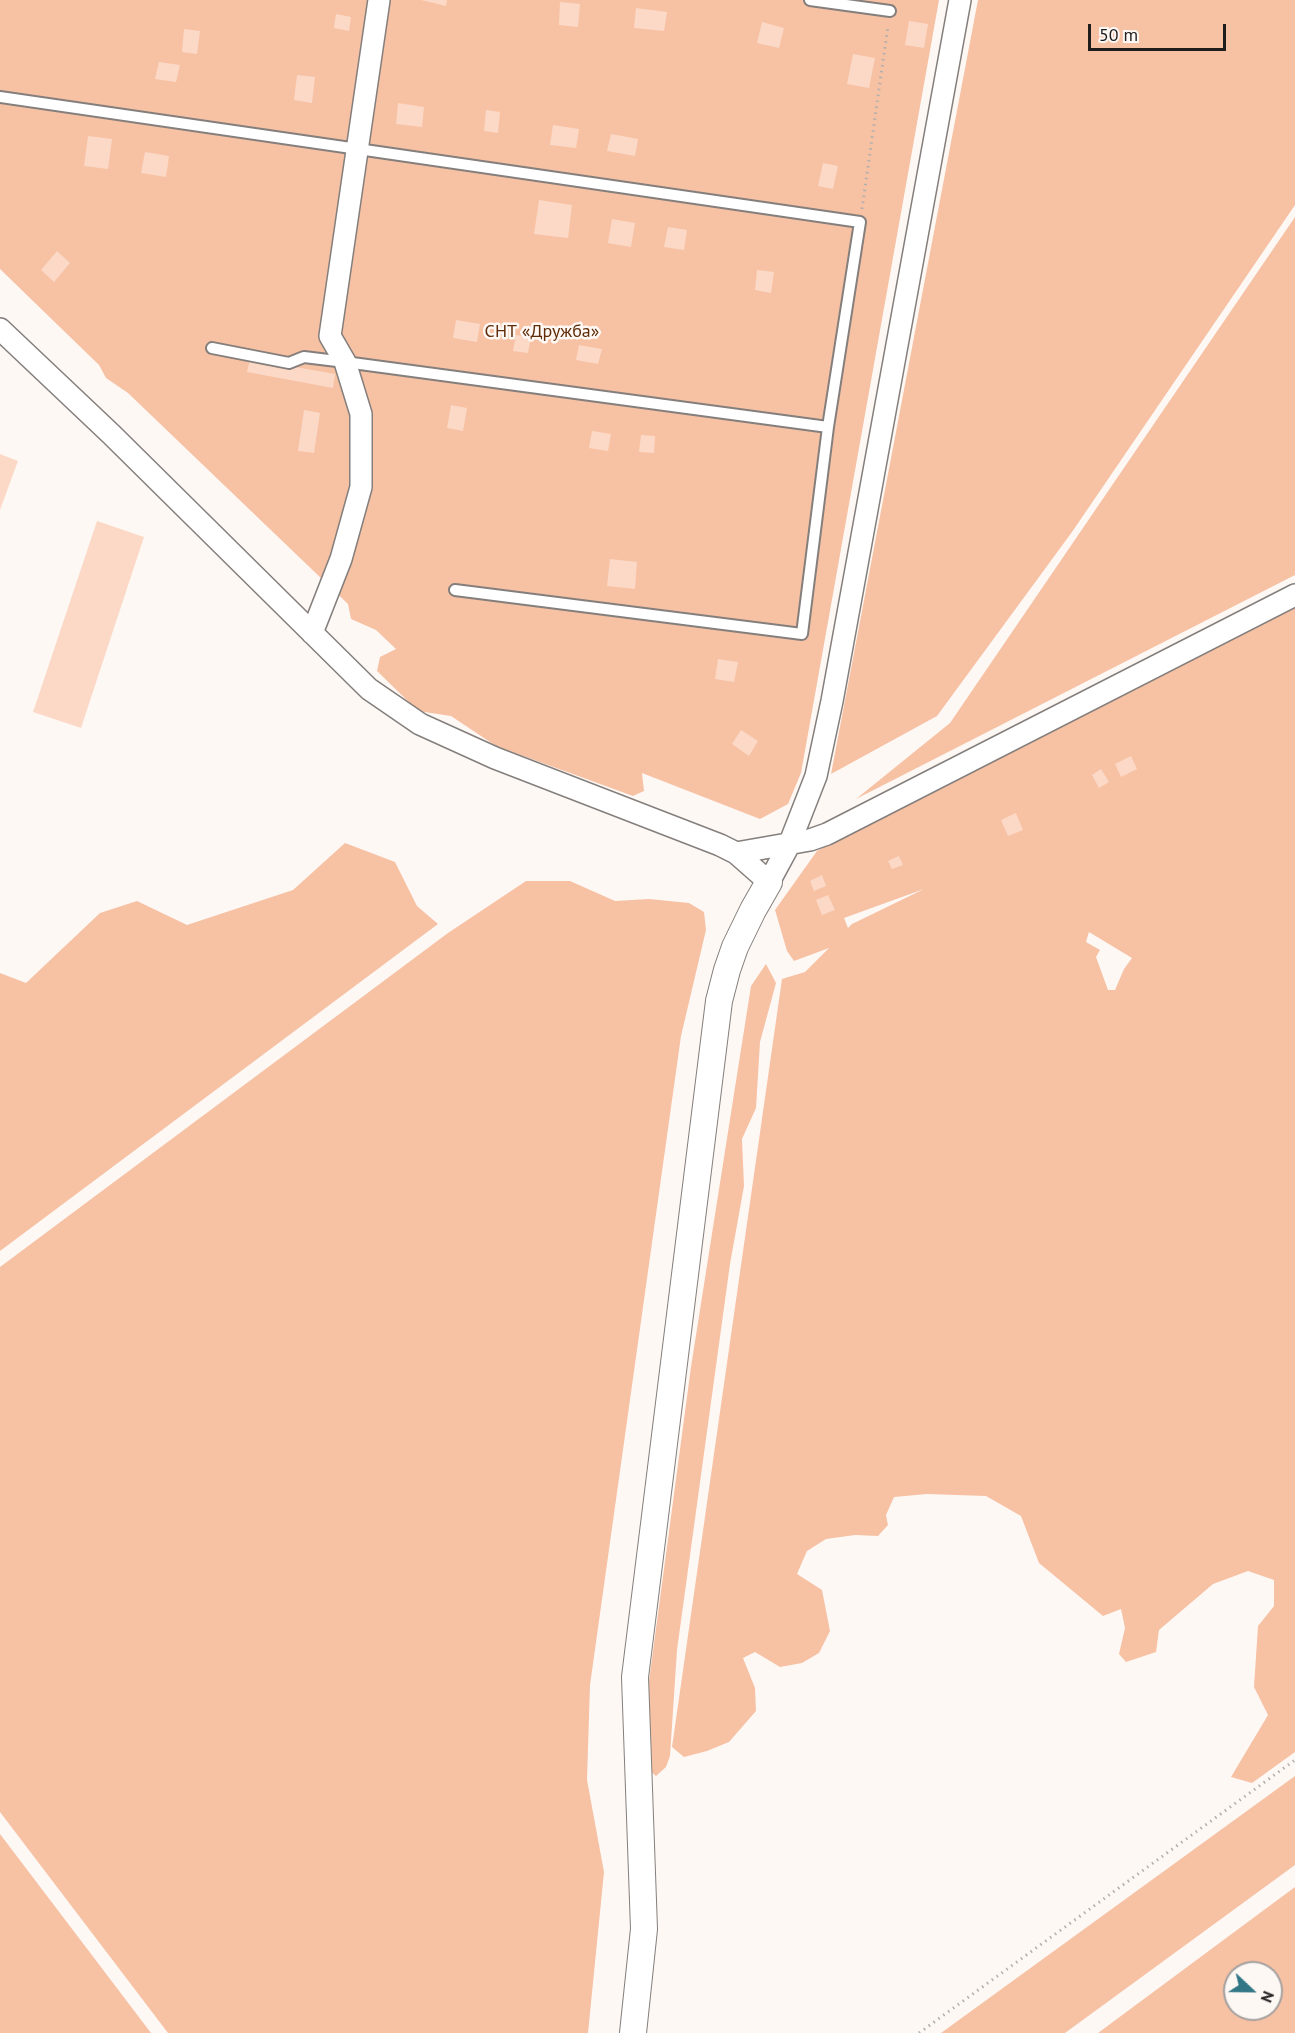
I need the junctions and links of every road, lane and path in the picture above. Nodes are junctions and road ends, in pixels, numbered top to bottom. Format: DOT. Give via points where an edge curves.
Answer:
graph roads {
  1 [pos="379,0"];
  2 [pos="810,0"];
  3 [pos="960,0"];
  4 [pos="890,11"];
  5 [pos="0,97"];
  6 [pos="357,149"];
  7 [pos="860,222"];
  8 [pos="0,329"];
  9 [pos="212,348"];
  10 [pos="345,362"];
  11 [pos="828,427"];
  12 [pos="455,590"];
  13 [pos="1295,595"];
  14 [pos="312,633"];
  15 [pos="789,844"];
  16 [pos="735,853"];
  17 [pos="769,882"];
  18 [pos="1295,1760"];
  19 [pos="633,2033"];
  20 [pos="919,2033"];
  1 -- 6 [label="street"];
  2 -- 4 [label="lane"];
  3 -- 15 [label="street" via="832,701 816,776"];
  4 -- 7 [label="path"];
  5 -- 6 [label="lane"];
  6 -- 7 [label="lane"];
  6 -- 10 [label="street" via="330,336"];
  7 -- 11 [label="lane"];
  8 -- 14 [label="street"];
  9 -- 10 [label="lane" via="289,363 304,357"];
  10 -- 11 [label="lane"];
  10 -- 14 [label="street" via="361,414 361,487 342,559"];
  11 -- 12 [label="lane" via="802,634"];
  13 -- 15 [label="street" via="827,834"];
  14 -- 16 [label="street" via="369,688 420,724 495,758"];
  15 -- 16 [label="street"];
  15 -- 17 [label="street"];
  16 -- 17 [label="street"];
  17 -- 19 [label="street" via="735,947 720,1001 635,1677 644,1929"];
  18 -- 20 [label="path"];
}
